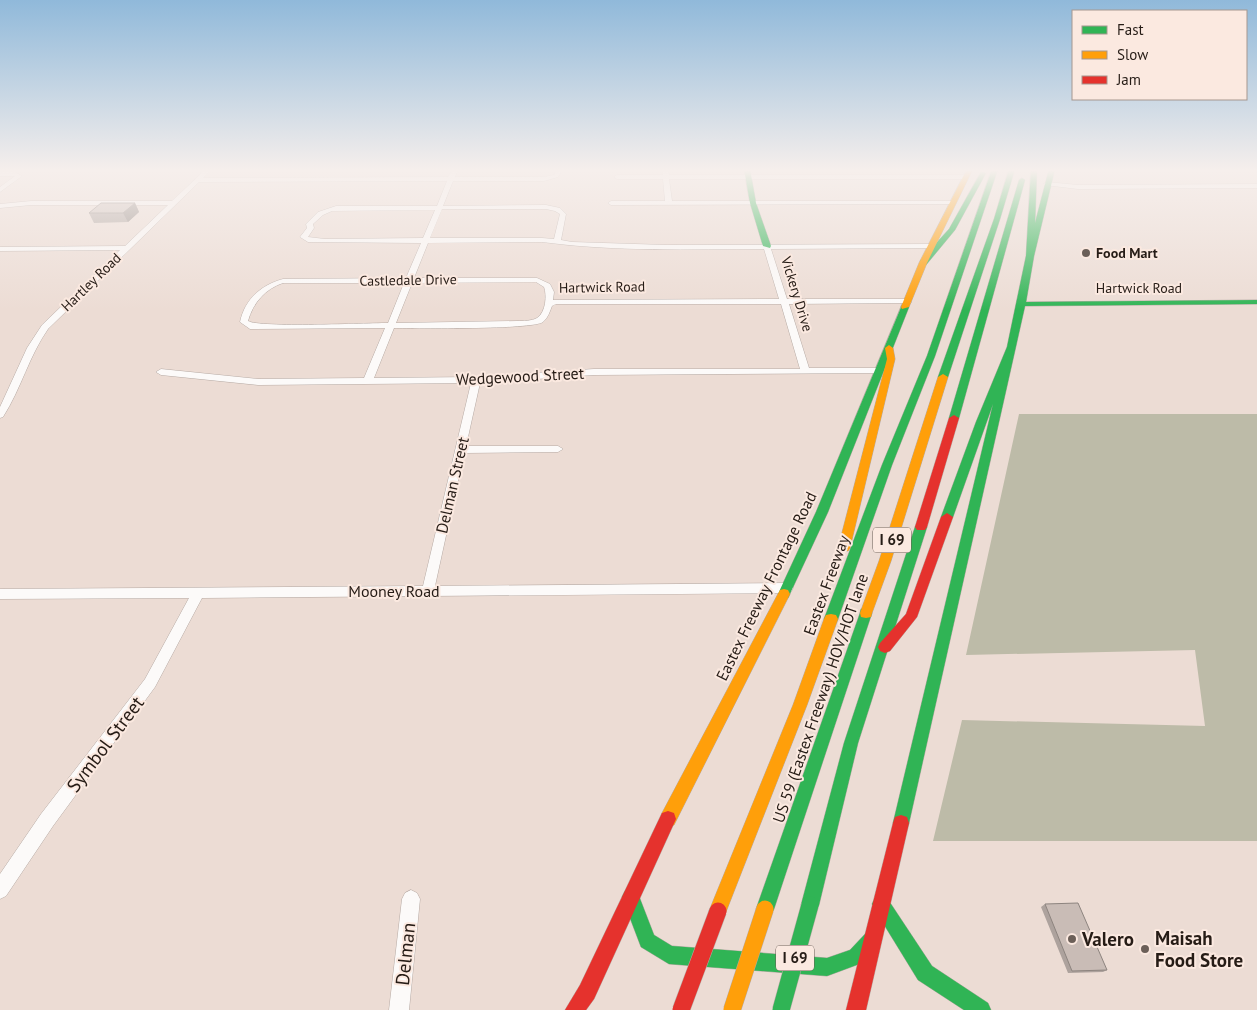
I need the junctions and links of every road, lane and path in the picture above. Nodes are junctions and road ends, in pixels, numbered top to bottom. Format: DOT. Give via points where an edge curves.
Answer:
graph roads {
  1 [pos="159,216"];
  2 [pos="316,216"];
  3 [pos="435,216"];
  4 [pos="563,216"];
  5 [pos="757,216"];
  6 [pos="946,216"];
  7 [pos="960,216"];
  8 [pos="979,216"];
  9 [pos="998,216"];
  10 [pos="1012,216"];
  11 [pos="1032,216"];
  12 [pos="1039,216"];
  13 [pos="425,240"];
  14 [pos="557,241"];
  15 [pos="767,246"];
  16 [pos="933,246"];
  17 [pos="126,248"];
  18 [pos="0,249"];
  19 [pos="1030,256"];
  20 [pos="923,263"];
  21 [pos="409,280"];
  22 [pos="254,300"];
  23 [pos="783,301"];
  24 [pos="908,302"];
  25 [pos="1257,302"];
  26 [pos="549,304"];
  27 [pos="1021,304"];
  28 [pos="390,326"];
  29 [pos="1011,347"];
  30 [pos="889,348"];
  31 [pos="805,370"];
  32 [pos="880,371"];
  33 [pos="161,372"];
  34 [pos="476,380"];
  35 [pos="368,381"];
  36 [pos="0,415"];
  37 [pos="558,449"];
  38 [pos="461,450"];
  39 [pos="787,588"];
  40 [pos="428,590"];
  41 [pos="199,592"];
  42 [pos="0,594"];
  43 [pos="880,652"];
  44 [pos="800,705"];
  45 [pos="0,890"];
  46 [pos="631,897"];
  47 [pos="411,899"];
  48 [pos="881,904"];
  49 [pos="873,938"];
  50 [pos="399,1010"];
  51 [pos="575,1010"];
  52 [pos="681,1010"];
  53 [pos="732,1010"];
  54 [pos="781,1010"];
  55 [pos="856,1010"];
  56 [pos="981,1010"];
  1 -- 17 [label="street, Hartley Road"];
  2 -- 13 [label="street" via="304,237 308,240"];
  3 -- 13 [label="street"];
  4 -- 14 [label="street"];
  5 -- 15 [label="main road, Vickery Drive"];
  6 -- 16 [label="main road, Eastex Freeway Frontage Road"];
  7 -- 20 [label="main road" via="952,230"];
  8 -- 44 [label="main road, Eastex Freeway / I 69" via="931,356 887,465"];
  9 -- 53 [label="main road, US 59 (Eastex Freeway) HOV/HOT lane / I 69, bridge" via="952,348 885,562 848,662"];
  10 -- 43 [label="main road, I 69" via="940,468"];
  11 -- 19 [label="main road"];
  12 -- 19 [label="main road"];
  13 -- 14 [label="street"];
  13 -- 21 [label="street"];
  14 -- 15 [label="street" via="666,247"];
  15 -- 16 [label="street"];
  15 -- 23 [label="street, Vickery Drive"];
  16 -- 20 [label="main road, Eastex Freeway Frontage Road"];
  17 -- 18 [label="street"];
  17 -- 36 [label="street, Hartley Road" via="40,334"];
  19 -- 27 [label="main road"];
  20 -- 24 [label="main road, Eastex Freeway Frontage Road"];
  21 -- 22 [label="street, Castledale Drive" via="283,281 266,287"];
  21 -- 26 [label="street, Castledale Drive" via="537,280 548,284"];
  21 -- 28 [label="street"];
  22 -- 28 [label="street, Hartwick Road" via="245,314 244,322 250,326"];
  23 -- 24 [label="street, Hartwick Road"];
  23 -- 26 [label="street, Hartwick Road"];
  23 -- 31 [label="street, Vickery Drive"];
  24 -- 30 [label="main road, Eastex Freeway Frontage Road"];
  25 -- 27 [label="main road, Hartwick Road"];
  26 -- 28 [label="street, Hartwick Road" via="539,321 529,324"];
  27 -- 29 [label="main road"];
  28 -- 35 [label="street"];
  29 -- 43 [label="main road" via="911,617"];
  29 -- 48 [label="main road"];
  30 -- 32 [label="main road, Eastex Freeway Frontage Road"];
  30 -- 44 [label="main road" via="891,359 859,493"];
  31 -- 32 [label="street, Wedgewood Street"];
  31 -- 34 [label="street, Wedgewood Street" via="594,372"];
  32 -- 39 [label="main road, Eastex Freeway Frontage Road"];
  33 -- 35 [label="street, Wedgewood Street" via="258,382"];
  34 -- 35 [label="street, Wedgewood Street"];
  34 -- 38 [label="street, Delman Street"];
  37 -- 38 [label="street"];
  38 -- 40 [label="street, Delman Street"];
  39 -- 40 [label="street, Mooney Road"];
  39 -- 46 [label="main road, Eastex Freeway Frontage Road" via="661,832"];
  40 -- 41 [label="street, Mooney Road"];
  41 -- 42 [label="street, Mooney Road"];
  41 -- 45 [label="street, Symbol Street" via="150,683 42,827"];
  43 -- 54 [label="main road, I 69, bridge" via="851,743"];
  44 -- 52 [label="main road, Eastex Freeway / I 69, bridge"];
  46 -- 49 [label="main road" via="647,941 669,955 827,967 856,957"];
  46 -- 51 [label="main road, Eastex Freeway Frontage Road" via="587,992"];
  47 -- 50 [label="street, Delman"];
  48 -- 49 [label="main road"];
  48 -- 56 [label="main road" via="925,974"];
  49 -- 55 [label="main road"];
}
